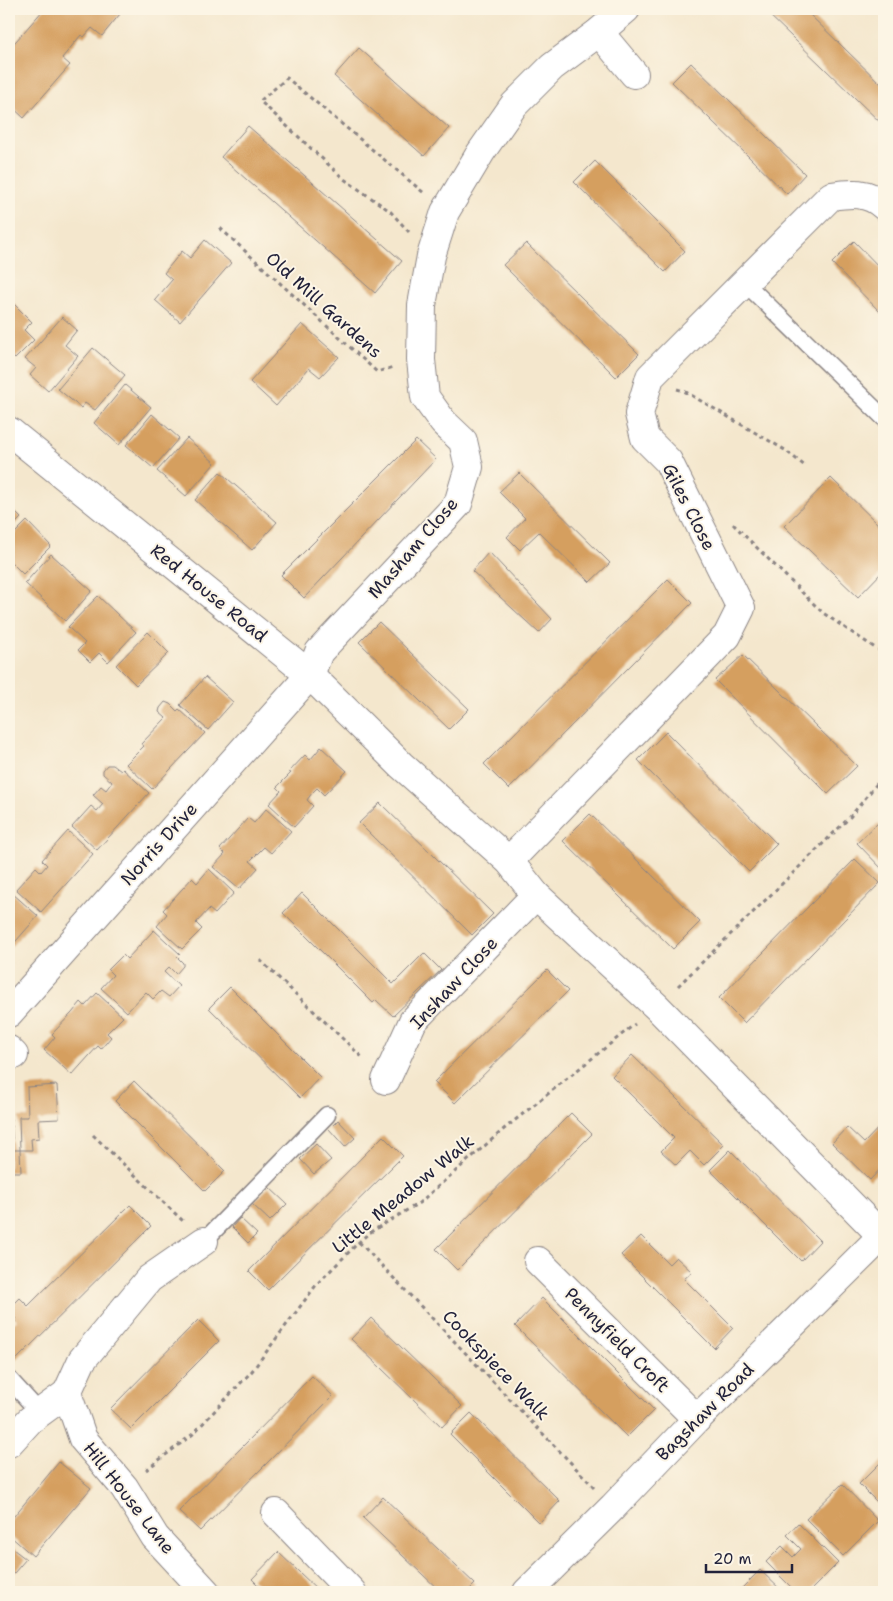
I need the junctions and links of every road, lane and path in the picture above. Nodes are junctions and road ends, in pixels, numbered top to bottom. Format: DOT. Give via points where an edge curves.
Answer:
graph roads {
  1 [pos="626,9"];
  2 [pos="599,32"];
  3 [pos="634,74"];
  4 [pos="884,206"];
  5 [pos="446,212"];
  6 [pos="220,228"];
  7 [pos="431,256"];
  8 [pos="744,282"];
  9 [pos="421,360"];
  10 [pos="648,383"];
  11 [pos="884,418"];
  12 [pos="12,439"];
  13 [pos="806,467"];
  14 [pos="732,523"];
  15 [pos="884,652"];
  16 [pos="310,674"];
  17 [pos="884,775"];
  18 [pos="509,861"];
  19 [pos="536,895"];
  20 [pos="260,960"];
  21 [pos="657,1007"];
  22 [pos="9,1013"];
  23 [pos="386,1080"];
  24 [pos="327,1115"];
  25 [pos="93,1135"];
  26 [pos="883,1235"];
  27 [pos="204,1241"];
  28 [pos="359,1242"];
  29 [pos="538,1261"];
  30 [pos="9,1379"];
  31 [pos="67,1393"];
  32 [pos="40,1413"];
  33 [pos="697,1419"];
  34 [pos="9,1443"];
  35 [pos="124,1487"];
  36 [pos="613,1507"];
  37 [pos="276,1513"];
  38 [pos="206,1592"];
  39 [pos="352,1592"];
  40 [pos="528,1592"];
  1 -- 2 [label="street, Masham Close"];
  2 -- 3 [label="street"];
  2 -- 5 [label="street, Masham Close" via="552,68 514,105 481,152"];
  4 -- 8 [label="street, Giles Close" via="876,198 854,193 831,196"];
  5 -- 7 [label="street, Masham Close"];
  5 -- 7 [label="path" via="287,78 260,101 344,179 390,211"];
  6 -- 9 [label="path, Old Mill Gardens" via="377,372"];
  7 -- 9 [label="street, Masham Close" via="422,304"];
  8 -- 10 [label="street, Giles Close" via="650,377"];
  8 -- 11 [label="lane"];
  9 -- 16 [label="street, Masham Close" via="425,397 443,422 463,441 469,467 458,504 319,652"];
  10 -- 13 [label="path" via="684,391 785,450"];
  10 -- 18 [label="street, Giles Close" via="639,414 645,438 668,461 741,608 727,636"];
  12 -- 16 [label="street, Red House Road"];
  14 -- 15 [label="path" via="823,613"];
  16 -- 18 [label="street, Red House Road" via="401,765"];
  16 -- 22 [label="street, Norris Drive"];
  17 -- 21 [label="path, Little Meadow Walk" via="850,817"];
  18 -- 19 [label="street, Red House Road"];
  19 -- 21 [label="street, Red House Road"];
  19 -- 23 [label="street, Inshaw Close" via="413,1021"];
  20 -- 23 [label="path"];
  21 -- 26 [label="street, Red House Road"];
  21 -- 28 [label="path, Little Meadow Walk" via="504,1129 419,1203"];
  24 -- 27 [label="lane"];
  25 -- 27 [label="path"];
  26 -- 33 [label="street, Bagshaw Road"];
  27 -- 31 [label="street" via="149,1279 82,1360"];
  28 -- 35 [label="path, Little Meadow Walk" via="317,1284 252,1371 200,1427"];
  28 -- 36 [label="path, Cookspiece Walk"];
  29 -- 33 [label="street, Pennyfield Croft"];
  30 -- 32 [label="lane"];
  31 -- 32 [label="street"];
  31 -- 35 [label="street, Hill House Lane" via="83,1439"];
  32 -- 34 [label="street"];
  33 -- 36 [label="street, Bagshaw Road"];
  35 -- 38 [label="street, Hill House Lane" via="155,1537"];
  36 -- 40 [label="street, Bagshaw Road"];
  37 -- 39 [label="street"];
}
